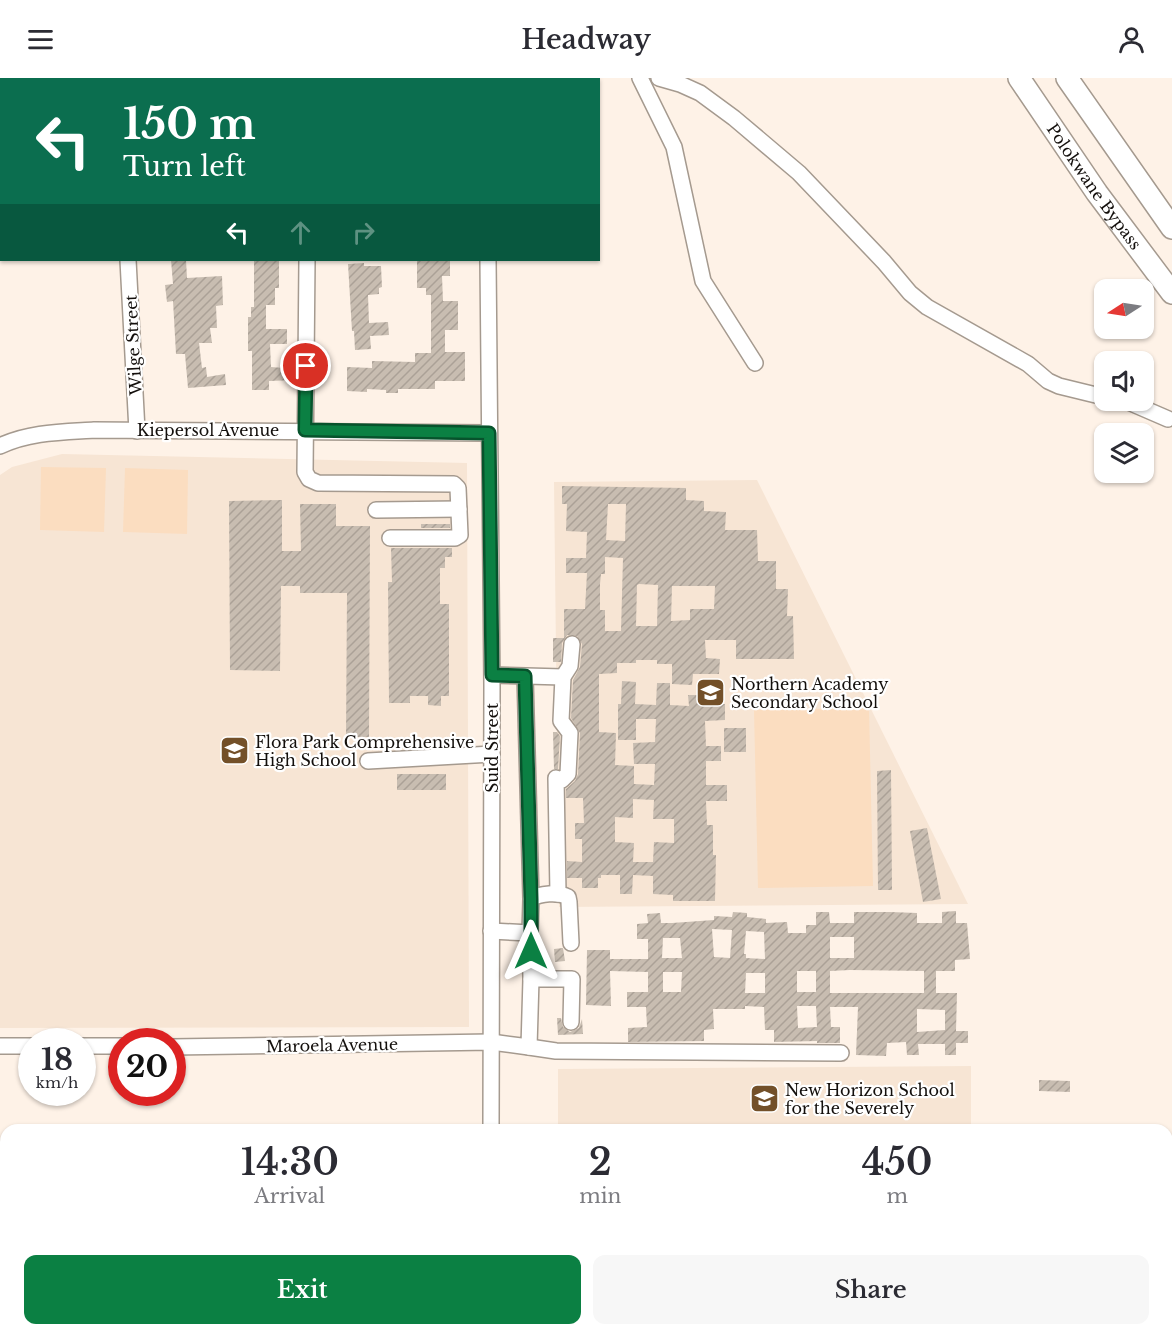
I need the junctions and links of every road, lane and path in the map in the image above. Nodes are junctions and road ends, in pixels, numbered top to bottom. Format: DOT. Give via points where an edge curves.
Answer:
graph roads {
  1 [pos="640,78"];
  2 [pos="659,78"];
  3 [pos="1019,78"];
  4 [pos="1067,78"];
  5 [pos="1172,228"];
  6 [pos="128,261"];
  7 [pos="308,261"];
  8 [pos="488,261"];
  9 [pos="1172,293"];
  10 [pos="755,363"];
  11 [pos="1094,395"];
  12 [pos="1150,411"];
  13 [pos="1168,419"];
  14 [pos="305,430"];
  15 [pos="137,431"];
  16 [pos="489,433"];
  17 [pos="0,446"];
  18 [pos="459,509"];
  19 [pos="376,510"];
  20 [pos="390,538"];
  21 [pos="572,644"];
  22 [pos="492,675"];
  23 [pos="525,676"];
  24 [pos="563,677"];
  25 [pos="492,754"];
  26 [pos="368,761"];
  27 [pos="558,894"];
  28 [pos="531,899"];
  29 [pos="491,931"];
  30 [pos="530,933"];
  31 [pos="571,943"];
  32 [pos="531,979"];
  33 [pos="571,1022"];
  34 [pos="491,1042"];
  35 [pos="0,1046"];
  36 [pos="18,1046"];
  37 [pos="186,1047"];
  38 [pos="529,1047"];
  39 [pos="842,1053"];
  40 [pos="491,1124"];
  1 -- 10 [label="street" via="674,147 703,281"];
  2 -- 11 [label="street" via="700,93 799,173 927,308 1028,364 1048,381"];
  3 -- 9 [label="highway, Polokwane Bypass" via="1097,194"];
  4 -- 5 [label="highway"];
  6 -- 15 [label="street, Wilge Street"];
  7 -- 14 [label="street"];
  8 -- 16 [label="street, Suid Street"];
  12 -- 13 [label="street"];
  14 -- 15 [label="street, Kiepersol Avenue"];
  14 -- 16 [label="street, Kiepersol Avenue"];
  14 -- 18 [label="street" via="305,472 309,479 318,483 454,484 458,488"];
  15 -- 17 [label="street, Kiepersol Avenue" via="59,432"];
  16 -- 22 [label="street, Suid Street"];
  18 -- 19 [label="street"];
  18 -- 20 [label="street" via="460,535 456,538"];
  21 -- 24 [label="street" via="570,666"];
  22 -- 23 [label="street"];
  22 -- 25 [label="street, Suid Street"];
  23 -- 24 [label="street"];
  23 -- 28 [label="street"];
  24 -- 27 [label="street" via="561,721 570,733 568,774 562,780 556,778"];
  25 -- 26 [label="street"];
  25 -- 29 [label="street, Suid Street"];
  27 -- 28 [label="street"];
  27 -- 31 [label="street" via="568,897"];
  28 -- 30 [label="street"];
  29 -- 30 [label="street"];
  29 -- 34 [label="street, Suid Street"];
  30 -- 32 [label="street"];
  32 -- 33 [label="street" via="572,979"];
  32 -- 38 [label="street"];
  34 -- 37 [label="street, Maroela Avenue"];
  34 -- 38 [label="street, Maroela Avenue"];
  34 -- 40 [label="street, Suid Street"];
  35 -- 36 [label="street"];
  38 -- 39 [label="street, Maroela Avenue" via="556,1051"];
}
